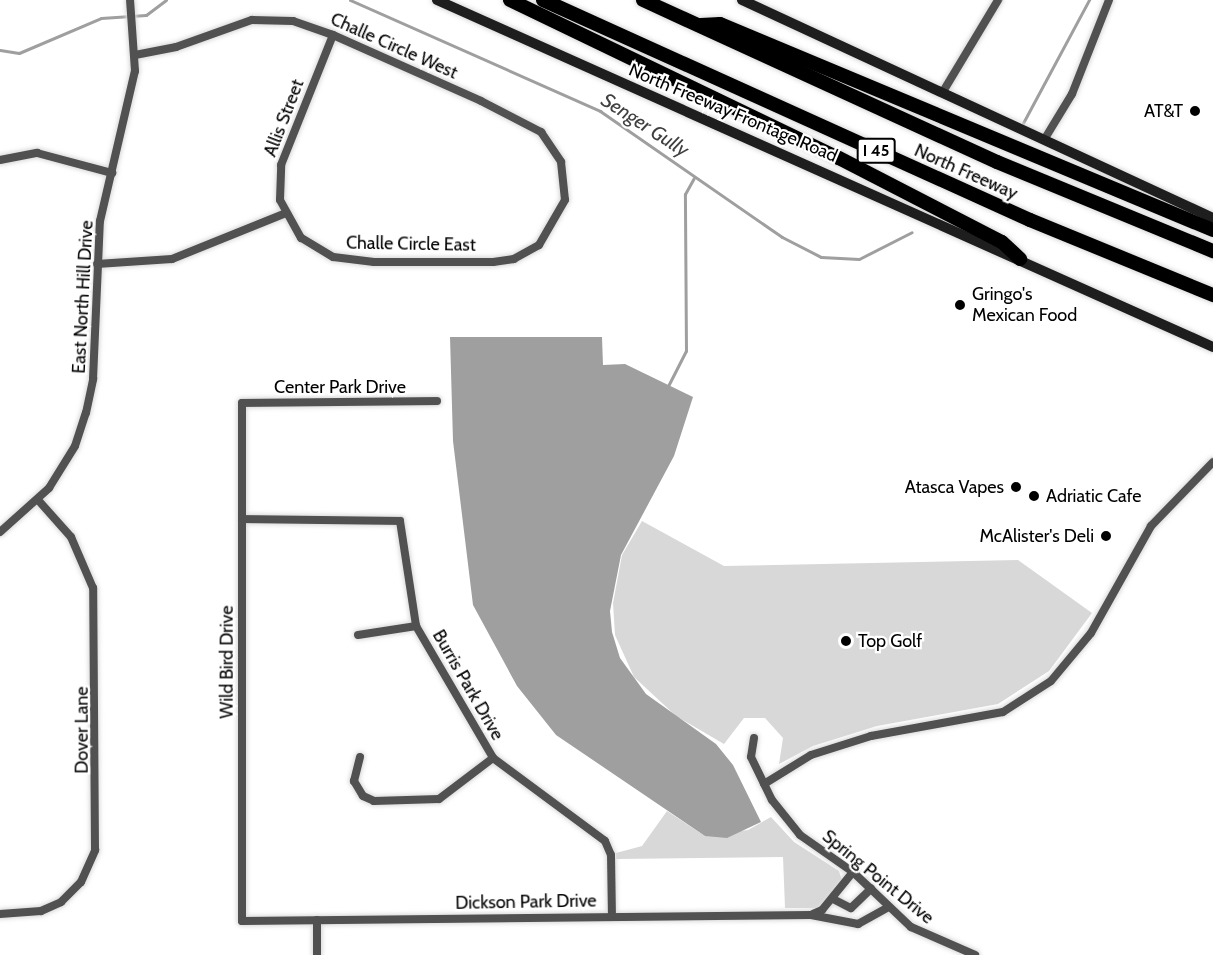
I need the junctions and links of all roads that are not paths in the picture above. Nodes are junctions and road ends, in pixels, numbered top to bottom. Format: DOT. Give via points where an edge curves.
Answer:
graph roads {
  1 [pos="437,0"];
  2 [pos="510,0"];
  3 [pos="543,0"];
  4 [pos="643,0"];
  5 [pos="742,0"];
  6 [pos="998,0"];
  7 [pos="1109,0"];
  8 [pos="131,1"];
  9 [pos="696,25"];
  10 [pos="333,36"];
  11 [pos="135,55"];
  12 [pos="944,90"];
  13 [pos="1044,140"];
  14 [pos="0,160"];
  15 [pos="112,173"];
  16 [pos="565,186"];
  17 [pos="286,213"];
  18 [pos="1213,218"];
  19 [pos="1213,230"];
  20 [pos="1213,251"];
  21 [pos="1020,259"];
  22 [pos="97,264"];
  23 [pos="1213,295"];
  24 [pos="1213,347"];
  25 [pos="437,401"];
  26 [pos="242,403"];
  27 [pos="1213,462"];
  28 [pos="38,500"];
  29 [pos="242,519"];
  30 [pos="0,532"];
  31 [pos="416,626"];
  32 [pos="358,635"];
  33 [pos="754,738"];
  34 [pos="360,757"];
  35 [pos="493,758"];
  36 [pos="764,784"];
  37 [pos="853,872"];
  38 [pos="871,889"];
  39 [pos="833,898"];
  40 [pos="887,908"];
  41 [pos="0,914"];
  42 [pos="811,915"];
  43 [pos="612,916"];
  44 [pos="317,920"];
  45 [pos="242,921"];
  46 [pos="317,955"];
  47 [pos="975,955"];
  1 -- 21 [label="main road, North Freeway Frontage Road"];
  2 -- 21 [label="highway" via="785,131 1002,242"];
  3 -- 23 [label="highway, North Freeway / I 45" via="1030,220"];
  4 -- 9 [label="highway, North Freeway / I 45"];
  5 -- 12 [label="main road"];
  6 -- 12 [label="street"];
  7 -- 13 [label="street" via="1072,94"];
  8 -- 11 [label="street, East North Hill Drive"];
  9 -- 19 [label="highway" via="720,24"];
  9 -- 20 [label="highway, North Freeway / I 45" via="997,162"];
  10 -- 11 [label="street, Challe Circle West" via="293,21 252,20 176,47"];
  10 -- 16 [label="street, Challe Circle West" via="541,132 561,162"];
  10 -- 17 [label="street, Allis Street" via="281,165 280,200"];
  11 -- 15 [label="street, East North Hill Drive"];
  12 -- 13 [label="main road"];
  13 -- 18 [label="main road"];
  14 -- 15 [label="street" via="37,153"];
  15 -- 22 [label="street, East North Hill Drive"];
  16 -- 17 [label="street, Challe Circle East" via="562,211 539,245 514,259 493,262 333,257 301,238"];
  17 -- 22 [label="street" via="172,259"];
  21 -- 24 [label="main road, North Freeway Frontage Road"];
  22 -- 28 [label="street, East North Hill Drive" via="93,379 86,413 75,446"];
  25 -- 26 [label="street, Center Park Drive"];
  26 -- 29 [label="street, Wild Bird Drive"];
  27 -- 36 [label="street" via="1151,526 1091,633 1051,681 1003,712 870,736 811,755"];
  28 -- 30 [label="street, East North Hill Drive"];
  28 -- 41 [label="street, Dover Lane" via="71,537 93,588 95,850 81,882 61,902 40,911"];
  29 -- 31 [label="street, Burris Park Drive" via="400,521"];
  29 -- 45 [label="street, Wild Bird Drive"];
  31 -- 32 [label="street"];
  31 -- 35 [label="street, Burris Park Drive"];
  33 -- 36 [label="street, Spring Point Drive" via="750,758"];
  34 -- 35 [label="street" via="354,781 363,796 374,801 439,799"];
  35 -- 43 [label="street, Burris Park Drive" via="605,841 611,855"];
  36 -- 37 [label="street, Spring Point Drive" via="800,835"];
  37 -- 38 [label="street, Spring Point Drive"];
  37 -- 39 [label="street"];
  38 -- 39 [label="street" via="851,908"];
  38 -- 40 [label="street, Spring Point Drive"];
  39 -- 42 [label="street"];
  40 -- 42 [label="street, Dickson Park Drive" via="858,924"];
  40 -- 47 [label="street, Spring Point Drive" via="937,942"];
  42 -- 43 [label="street, Dickson Park Drive"];
  43 -- 44 [label="street, Dickson Park Drive"];
  44 -- 45 [label="street, Dickson Park Drive"];
  44 -- 46 [label="street"];
}
